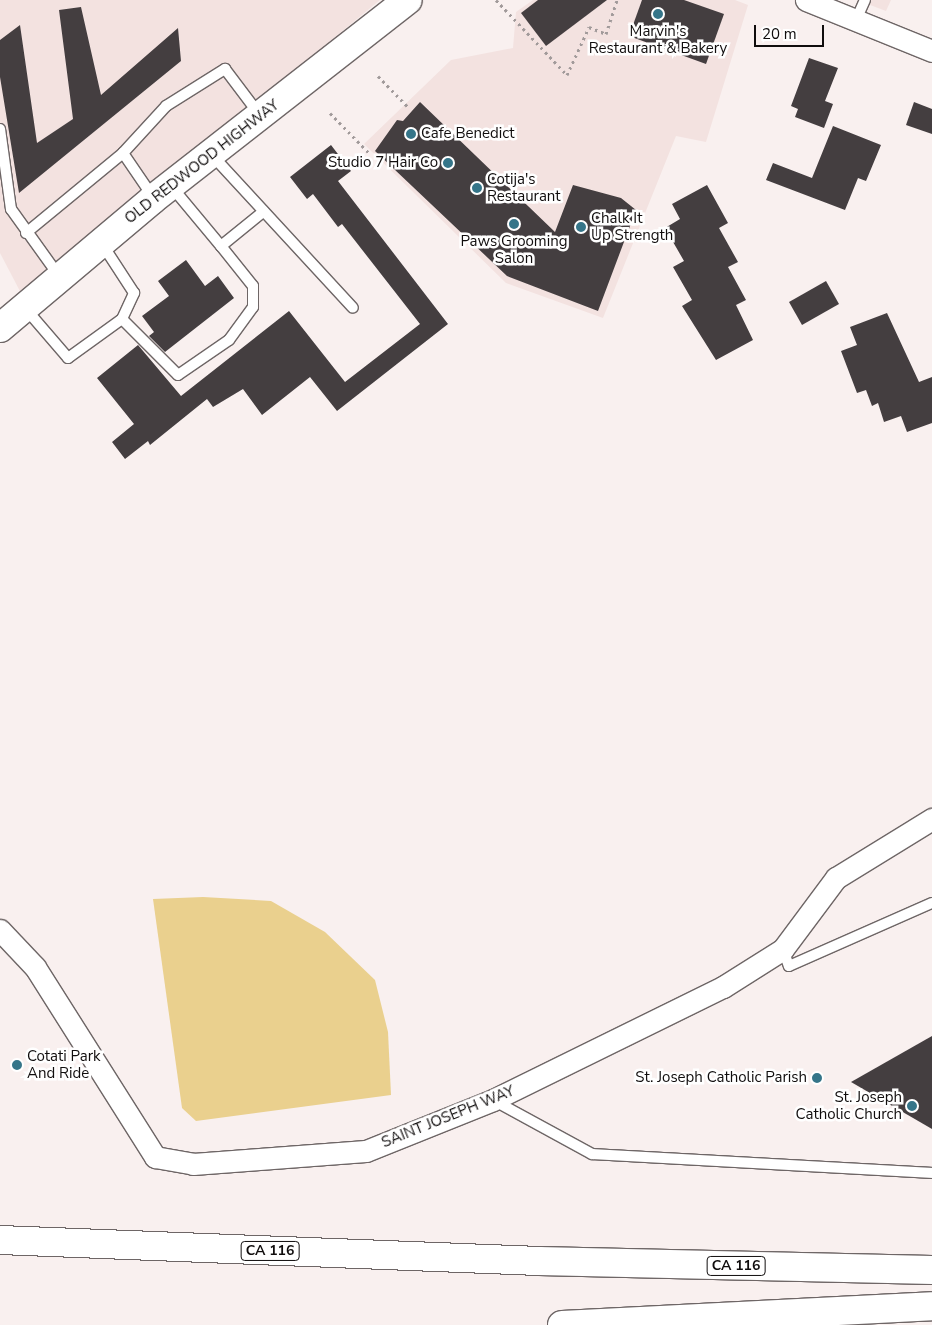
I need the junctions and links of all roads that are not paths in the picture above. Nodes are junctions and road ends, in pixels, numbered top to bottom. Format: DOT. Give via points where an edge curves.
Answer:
graph roads {
  1 [pos="806,0"];
  2 [pos="865,0"];
  3 [pos="398,3"];
  4 [pos="856,20"];
  5 [pos="932,51"];
  6 [pos="260,115"];
  7 [pos="0,129"];
  8 [pos="124,153"];
  9 [pos="211,154"];
  10 [pos="162,192"];
  11 [pos="264,211"];
  12 [pos="26,234"];
  13 [pos="100,243"];
  14 [pos="221,246"];
  15 [pos="60,277"];
  16 [pos="25,307"];
  17 [pos="353,308"];
  18 [pos="122,319"];
  19 [pos="0,328"];
  20 [pos="932,819"];
  21 [pos="932,903"];
  22 [pos="0,930"];
  23 [pos="783,949"];
  24 [pos="493,1100"];
  25 [pos="932,1174"];
  26 [pos="0,1240"];
  27 [pos="932,1270"];
  28 [pos="932,1306"];
  29 [pos="562,1325"];
  1 -- 4 [label="street"];
  2 -- 4 [label="lane"];
  3 -- 6 [label="main road, OLD REDWOOD HIGHWAY"];
  4 -- 5 [label="street"];
  6 -- 8 [label="lane" via="225,69 166,106"];
  6 -- 9 [label="main road, OLD REDWOOD HIGHWAY"];
  7 -- 12 [label="lane" via="11,209"];
  8 -- 10 [label="lane"];
  8 -- 12 [label="lane"];
  9 -- 10 [label="main road, OLD REDWOOD HIGHWAY"];
  9 -- 11 [label="lane"];
  10 -- 13 [label="main road, OLD REDWOOD HIGHWAY"];
  10 -- 14 [label="lane"];
  11 -- 14 [label="lane"];
  11 -- 17 [label="lane"];
  12 -- 15 [label="lane"];
  13 -- 15 [label="main road, OLD REDWOOD HIGHWAY"];
  13 -- 18 [label="lane" via="134,294"];
  14 -- 18 [label="lane" via="253,286 253,306 229,340 178,375"];
  15 -- 16 [label="main road, OLD REDWOOD HIGHWAY"];
  16 -- 18 [label="lane" via="68,358"];
  16 -- 19 [label="main road, OLD REDWOOD HIGHWAY"];
  20 -- 23 [label="street, SAINT JOSEPH WAY" via="836,878"];
  21 -- 23 [label="lane" via="789,966"];
  22 -- 24 [label="street, SAINT JOSEPH WAY" via="35,967 155,1156 167,1161 193,1164 366,1151"];
  23 -- 24 [label="street, SAINT JOSEPH WAY" via="671,1015"];
  24 -- 25 [label="lane" via="592,1154"];
  26 -- 27 [label="main road, CA 116" via="539,1261"];
  28 -- 29 [label="main road"];
}
